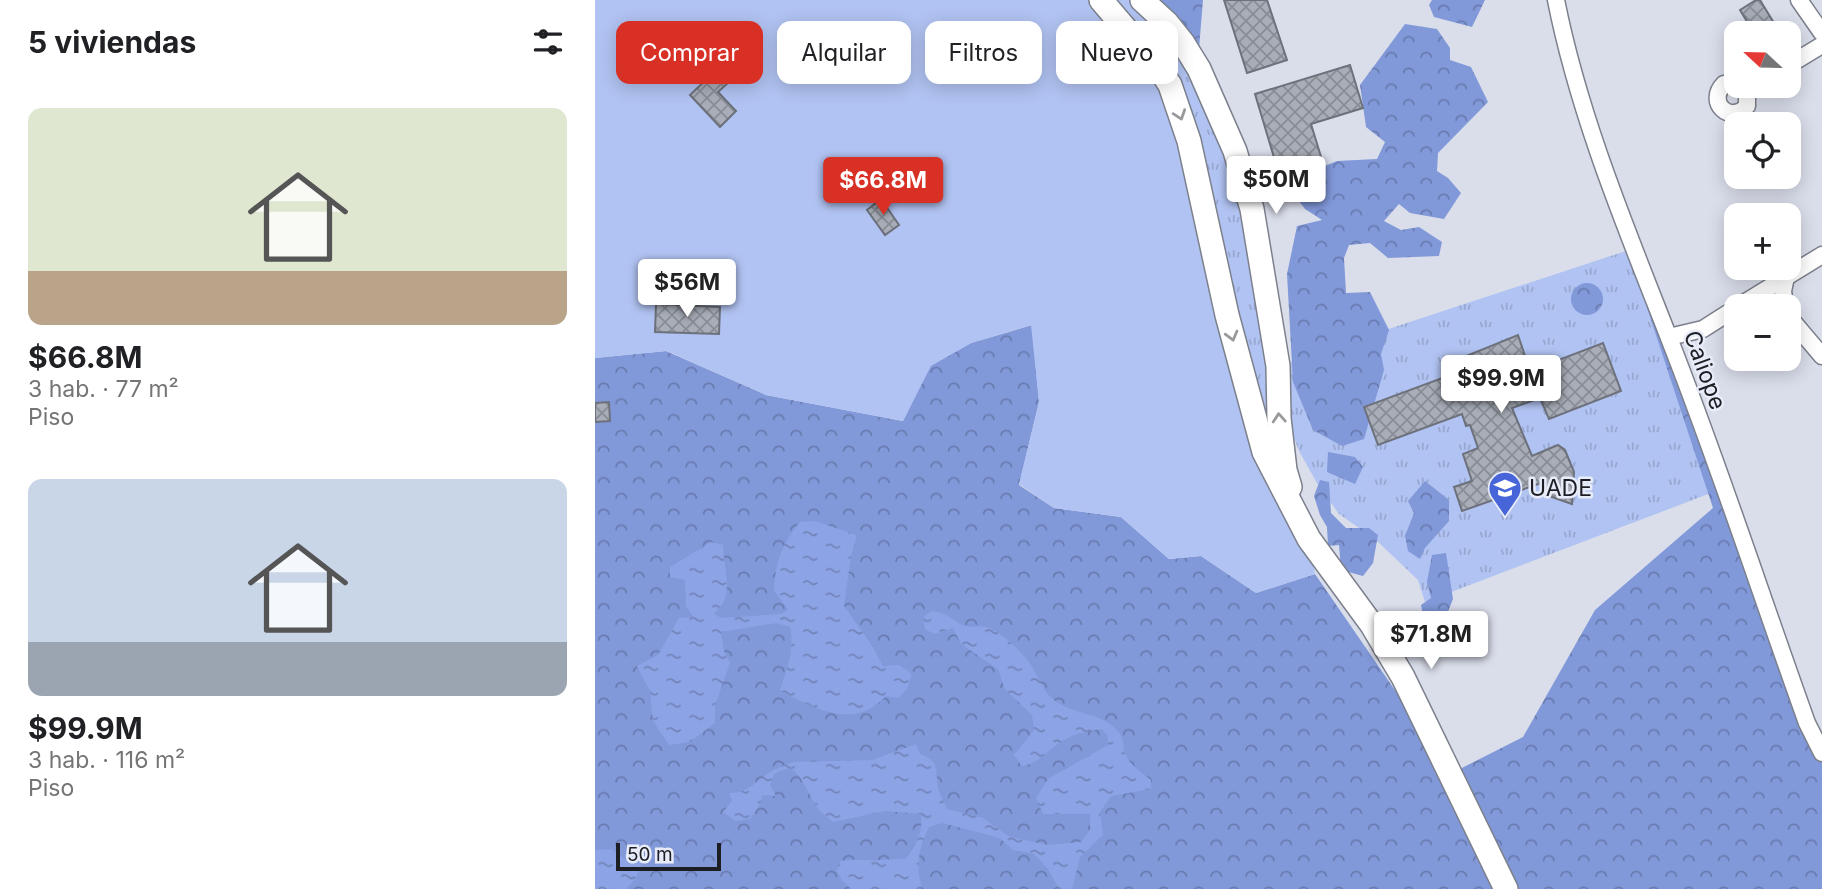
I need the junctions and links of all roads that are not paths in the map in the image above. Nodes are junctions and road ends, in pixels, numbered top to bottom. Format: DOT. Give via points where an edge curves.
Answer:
graph roads {
  1 [pos="1101,0"];
  2 [pos="1142,0"];
  3 [pos="1556,0"];
  4 [pos="1799,0"];
  5 [pos="1822,33"];
  6 [pos="1822,45"];
  7 [pos="1801,58"];
  8 [pos="1822,255"];
  9 [pos="1801,268"];
  10 [pos="1781,280"];
  11 [pos="1758,294"];
  12 [pos="1724,316"];
  13 [pos="1801,331"];
  14 [pos="1669,337"];
  15 [pos="1822,356"];
  16 [pos="1822,753"];
  17 [pos="1506,889"];
  18 [pos="1514,889"];
  1 -- 17 [label="main road, one-way" via="1170,85 1189,141 1227,315 1271,469 1309,539 1372,625 1403,677"];
  18 -- 2 [label="main road, one-way" via="1410,678 1313,536 1290,485 1282,450 1278,366 1252,209 1235,151 1183,43"];
  3 -- 14 [label="street, Caliope" via="1577,86"];
  4 -- 5 [label="street"];
  6 -- 7 [label="street"];
  8 -- 9 [label="street"];
  10 -- 11 [label="street"];
  12 -- 14 [label="street" via="1703,330"];
  13 -- 15 [label="street"];
  14 -- 16 [label="street, Caliope" via="1807,723"];
}
